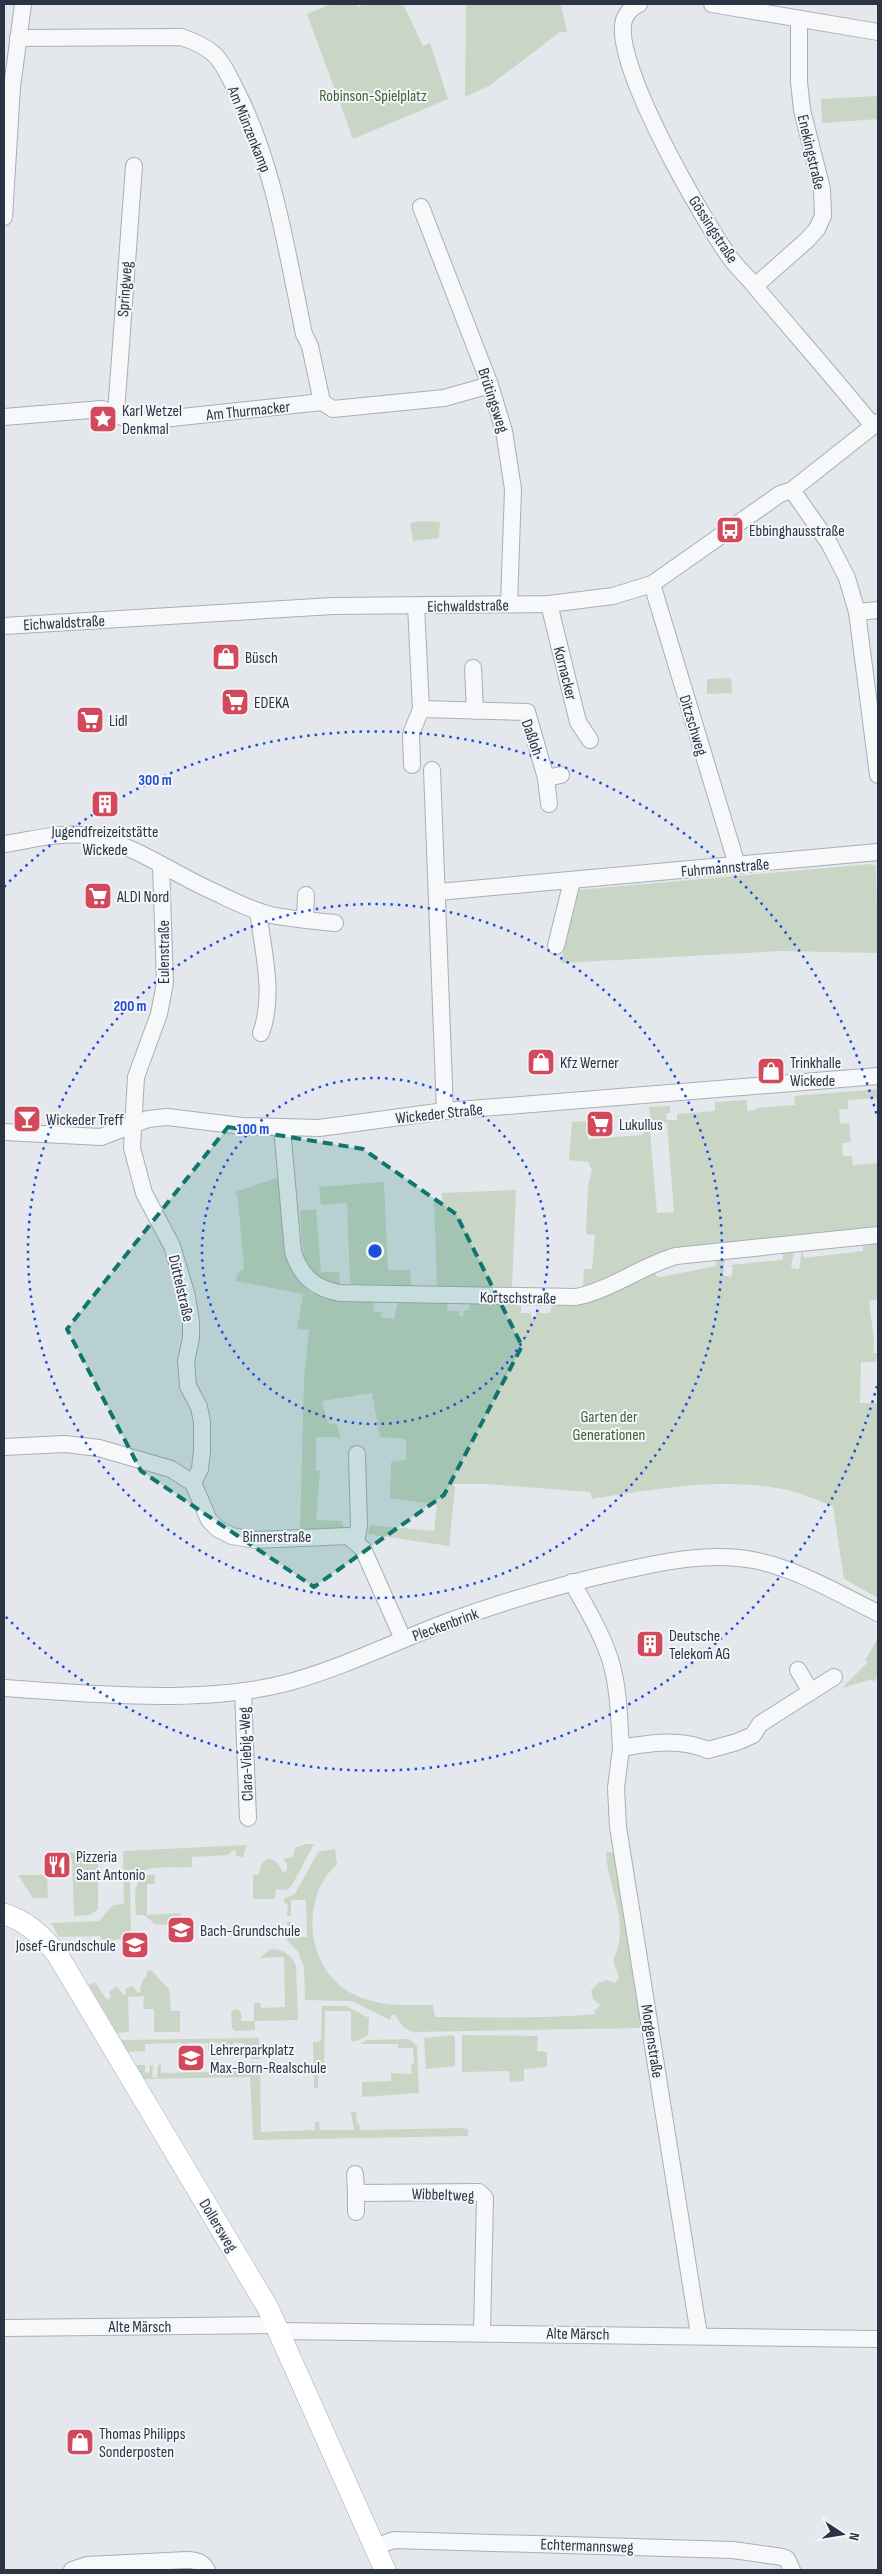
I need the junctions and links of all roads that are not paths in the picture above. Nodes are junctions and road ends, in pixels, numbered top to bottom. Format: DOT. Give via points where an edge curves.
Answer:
graph roads {
  1 [pos="23,4"];
  2 [pos="639,4"];
  3 [pos="712,4"];
  4 [pos="799,19"];
  5 [pos="878,32"];
  6 [pos="18,38"];
  7 [pos="134,166"];
  8 [pos="422,207"];
  9 [pos="4,217"];
  10 [pos="755,286"];
  11 [pos="490,385"];
  12 [pos="322,402"];
  13 [pos="120,416"];
  14 [pos="4,418"];
  15 [pos="876,424"];
  16 [pos="792,490"];
  17 [pos="652,584"];
  18 [pos="509,604"];
  19 [pos="549,604"];
  20 [pos="416,606"];
  21 [pos="878,610"];
  22 [pos="857,612"];
  23 [pos="4,626"];
  24 [pos="473,668"];
  25 [pos="422,709"];
  26 [pos="475,711"];
  27 [pos="590,740"];
  28 [pos="412,765"];
  29 [pos="432,770"];
  30 [pos="878,776"];
  31 [pos="548,804"];
  32 [pos="4,844"];
  33 [pos="878,852"];
  34 [pos="737,865"];
  35 [pos="161,873"];
  36 [pos="572,881"];
  37 [pos="438,892"];
  38 [pos="306,894"];
  39 [pos="258,911"];
  40 [pos="305,919"];
  41 [pos="335,923"];
  42 [pos="556,946"];
  43 [pos="261,1034"];
  44 [pos="878,1076"];
  45 [pos="445,1111"];
  46 [pos="132,1126"];
  47 [pos="282,1128"];
  48 [pos="4,1132"];
  49 [pos="878,1235"];
  50 [pos="4,1447"];
  51 [pos="357,1454"];
  52 [pos="193,1483"];
  53 [pos="356,1542"];
  54 [pos="572,1582"];
  55 [pos="878,1613"];
  56 [pos="403,1640"];
  57 [pos="798,1670"];
  58 [pos="834,1678"];
  59 [pos="4,1688"];
  60 [pos="243,1691"];
  61 [pos="811,1692"];
  62 [pos="620,1748"];
  63 [pos="248,1818"];
  64 [pos="4,1914"];
  65 [pos="355,2174"];
  66 [pos="356,2193"];
  67 [pos="356,2212"];
  68 [pos="4,2328"];
  69 [pos="277,2328"];
  70 [pos="482,2332"];
  71 [pos="699,2335"];
  72 [pos="878,2339"];
  73 [pos="374,2547"];
  74 [pos="72,2570"];
  75 [pos="207,2570"];
  76 [pos="384,2570"];
  77 [pos="792,2570"];
  1 -- 6 [label="street"];
  2 -- 10 [label="street, Gössingstraße" via="632,7 623,26 624,43 639,88 672,162 705,220 732,260"];
  3 -- 4 [label="street"];
  4 -- 5 [label="street"];
  4 -- 10 [label="street, Enekingstraße" via="802,110 822,189 823,216 807,240"];
  6 -- 9 [label="street"];
  6 -- 12 [label="street, Am Münzenkamp" via="181,38 204,46 216,56 252,123 269,171"];
  7 -- 13 [label="street, Springweg"];
  8 -- 11 [label="street, Brütingsweg"];
  10 -- 15 [label="street, Gössingstraße"];
  11 -- 12 [label="street, Am Thurmacker" via="444,398 333,409"];
  11 -- 18 [label="street, Brütingsweg" via="511,462 513,506"];
  12 -- 13 [label="street, Am Thurmacker" via="135,422"];
  13 -- 14 [label="street, Am Thurmacker" via="102,409"];
  15 -- 16 [label="street, Eichwaldstraße"];
  16 -- 17 [label="street, Eichwaldstraße" via="780,494"];
  16 -- 22 [label="street" via="829,543 846,578"];
  17 -- 19 [label="street, Eichwaldstraße" via="613,596"];
  17 -- 34 [label="street, Ditzschweg"];
  18 -- 19 [label="street, Eichwaldstraße"];
  18 -- 20 [label="street, Eichwaldstraße"];
  19 -- 27 [label="street, Kornacker" via="578,722"];
  20 -- 23 [label="street, Eichwaldstraße" via="218,611"];
  20 -- 25 [label="street"];
  21 -- 22 [label="street"];
  22 -- 30 [label="street"];
  24 -- 26 [label="street"];
  25 -- 26 [label="street, Daßloh"];
  25 -- 28 [label="street" via="411,734"];
  26 -- 31 [label="street, Daßloh" via="527,712 553,777"];
  29 -- 37 [label="street"];
  32 -- 35 [label="street" via="68,835 89,836 115,842"];
  33 -- 34 [label="street, Fuhrmannstraße"];
  34 -- 36 [label="street, Fuhrmannstraße"];
  35 -- 39 [label="street"];
  35 -- 46 [label="street, Eulenstraße" via="165,983 159,1014 136,1077"];
  36 -- 37 [label="street, Fuhrmannstraße"];
  36 -- 42 [label="street"];
  37 -- 45 [label="street"];
  38 -- 40 [label="street"];
  39 -- 40 [label="street"];
  39 -- 43 [label="street" via="268,1003"];
  40 -- 41 [label="street"];
  44 -- 45 [label="street, Wickeder Straße"];
  45 -- 47 [label="street, Wickeder Straße" via="336,1126"];
  46 -- 47 [label="street, Wickeder Straße" via="148,1119 168,1117"];
  46 -- 48 [label="street, Wickeder Straße" via="117,1133 90,1138"];
  46 -- 52 [label="street, Düttelstraße" via="132,1148 144,1193 172,1246 187,1296 191,1322 186,1361 188,1386 202,1422 200,1469"];
  47 -- 49 [label="street, Kortschstraße" via="296,1262 307,1279 339,1293 576,1297 598,1291 645,1266 676,1256"];
  50 -- 52 [label="street" via="65,1444 99,1448 171,1469"];
  51 -- 53 [label="street" via="359,1526"];
  52 -- 53 [label="street, Binnerstraße" via="210,1520 218,1529 232,1536 255,1540 338,1535 348,1536"];
  53 -- 56 [label="street" via="363,1549"];
  54 -- 55 [label="street, Pleckenbrink" via="666,1561 730,1558 772,1565 808,1577"];
  54 -- 56 [label="street, Pleckenbrink"];
  54 -- 62 [label="street, Morgenstraße" via="610,1660 619,1712"];
  56 -- 60 [label="street, Pleckenbrink" via="347,1664 288,1682"];
  57 -- 61 [label="street"];
  58 -- 61 [label="street"];
  59 -- 60 [label="street, Pleckenbrink" via="171,1695"];
  60 -- 63 [label="street, Clara-Viebig-Weg"];
  61 -- 62 [label="street" via="760,1724 753,1735 728,1745 708,1750 694,1744 659,1742"];
  62 -- 71 [label="street, Morgenstraße" via="616,1788 618,1827"];
  64 -- 69 [label="main road, Dollersweg" via="35,1930 57,1954 230,2242"];
  65 -- 66 [label="street"];
  66 -- 67 [label="street"];
  66 -- 70 [label="street, Wibbeltweg" via="479,2192 485,2198"];
  68 -- 69 [label="street, Alte Märsch"];
  69 -- 70 [label="street, Alte Märsch"];
  69 -- 73 [label="main road, Dollersweg"];
  70 -- 71 [label="street, Alte Märsch"];
  71 -- 72 [label="street, Alte Märsch"];
  73 -- 76 [label="main road, Dollersweg"];
  73 -- 77 [label="street, Echtermannsweg" via="394,2540 733,2550 782,2557 787,2559"];
  74 -- 75 [label="street" via="87,2565 196,2560"];
}
